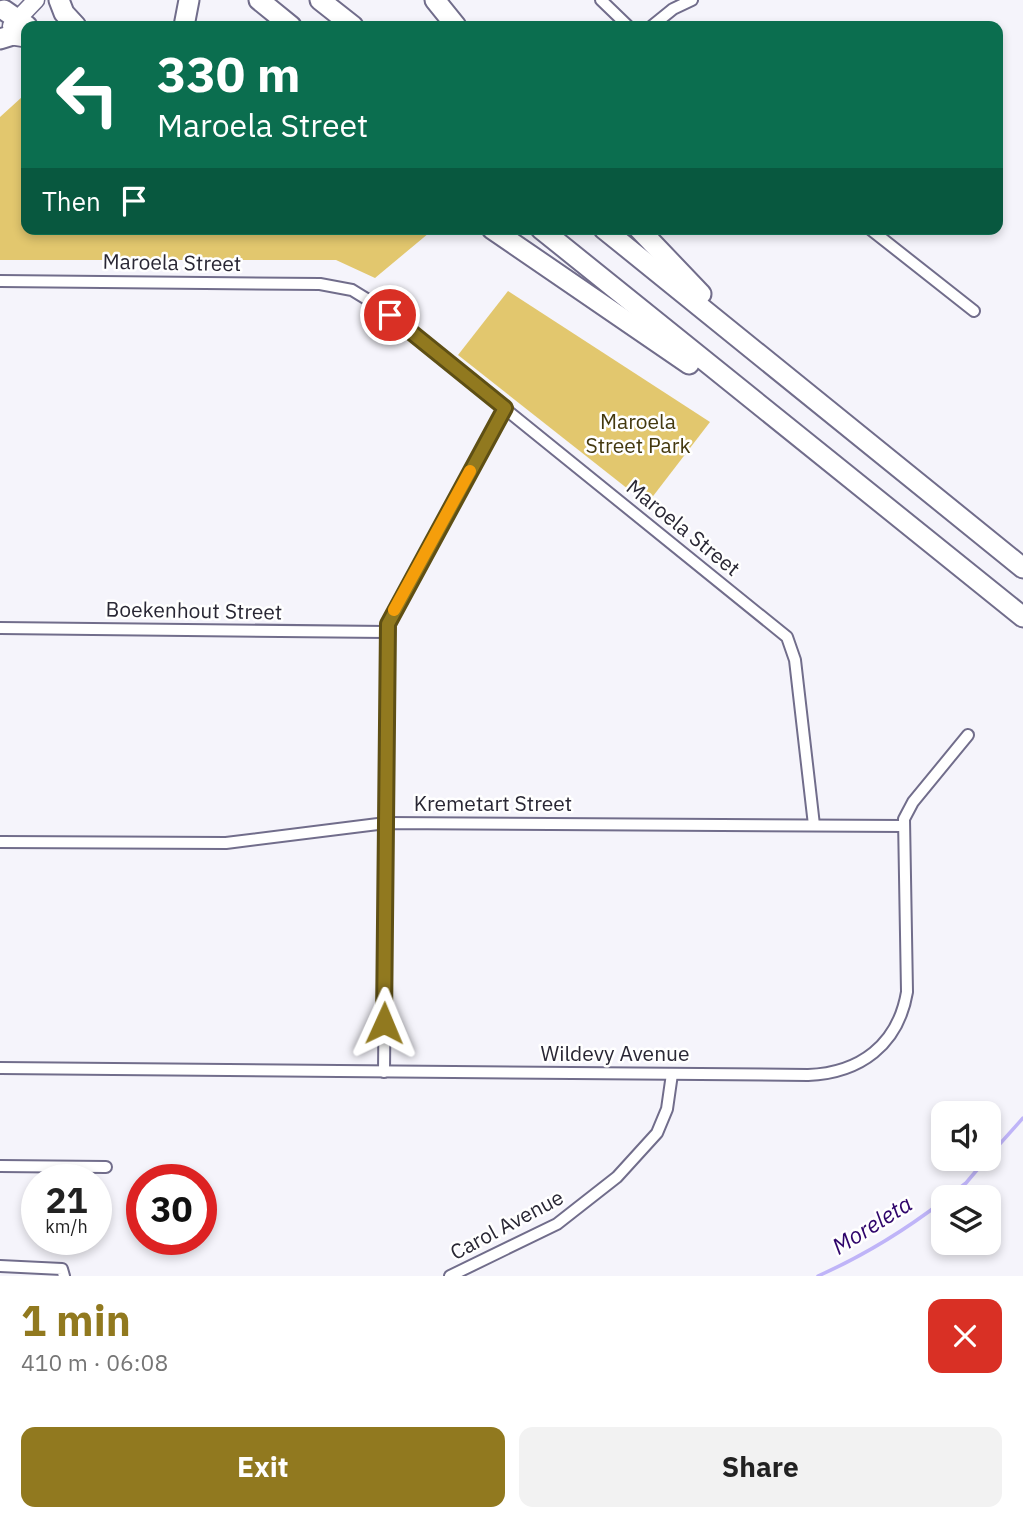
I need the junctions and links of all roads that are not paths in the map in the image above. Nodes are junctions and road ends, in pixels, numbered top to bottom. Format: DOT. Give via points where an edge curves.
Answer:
graph roads {
  1 [pos="36,0"];
  2 [pos="59,0"];
  3 [pos="189,0"];
  4 [pos="259,0"];
  5 [pos="320,0"];
  6 [pos="435,0"];
  7 [pos="601,0"];
  8 [pos="692,0"];
  9 [pos="14,18"];
  10 [pos="71,21"];
  11 [pos="185,21"];
  12 [pos="285,21"];
  13 [pos="347,21"];
  14 [pos="452,21"];
  15 [pos="623,21"];
  16 [pos="658,21"];
  17 [pos="0,38"];
  18 [pos="500,235"];
  19 [pos="548,235"];
  20 [pos="611,235"];
  21 [pos="645,235"];
  22 [pos="878,235"];
  23 [pos="0,281"];
  24 [pos="974,311"];
  25 [pos="753,349"];
  26 [pos="505,408"];
  27 [pos="777,422"];
  28 [pos="1023,568"];
  29 [pos="1023,617"];
  30 [pos="0,628"];
  31 [pos="387,632"];
  32 [pos="968,735"];
  33 [pos="386,823"];
  34 [pos="814,825"];
  35 [pos="904,826"];
  36 [pos="0,842"];
  37 [pos="0,1068"];
  38 [pos="384,1072"];
  39 [pos="671,1074"];
  40 [pos="0,1166"];
  41 [pos="21,1166"];
  42 [pos="0,1266"];
  43 [pos="64,1276"];
  44 [pos="450,1276"];
  1 -- 9 [label="main road"];
  2 -- 10 [label="highway"];
  3 -- 11 [label="highway"];
  4 -- 12 [label="highway"];
  5 -- 13 [label="highway"];
  6 -- 14 [label="highway"];
  7 -- 15 [label="street"];
  8 -- 16 [label="street"];
  9 -- 17 [label="highway" via="13,35"];
  18 -- 27 [label="highway"];
  19 -- 27 [label="highway"];
  20 -- 25 [label="highway"];
  21 -- 25 [label="highway"];
  22 -- 24 [label="street"];
  23 -- 26 [label="street, Maroela Street" via="338,285 378,306"];
  25 -- 28 [label="highway"];
  26 -- 31 [label="street" via="396,605"];
  26 -- 34 [label="street, Maroela Street" via="789,640 797,671"];
  27 -- 29 [label="highway"];
  30 -- 31 [label="street, Boekenhout Street"];
  31 -- 33 [label="street"];
  32 -- 35 [label="street, Wildevy Avenue" via="907,810"];
  33 -- 34 [label="street, Kremetart Street"];
  33 -- 36 [label="street, Kremetart Street" via="216,844"];
  33 -- 38 [label="street"];
  34 -- 35 [label="street, Kremetart Street"];
  35 -- 39 [label="street, Wildevy Avenue" via="907,992 901,1019 876,1052 854,1067 827,1074"];
  37 -- 38 [label="street, Wildevy Avenue"];
  38 -- 39 [label="street, Wildevy Avenue"];
  39 -- 44 [label="street, Carol Avenue" via="665,1117 640,1156 557,1224"];
  40 -- 41 [label="street"];
  42 -- 43 [label="street" via="62,1269"];
}
